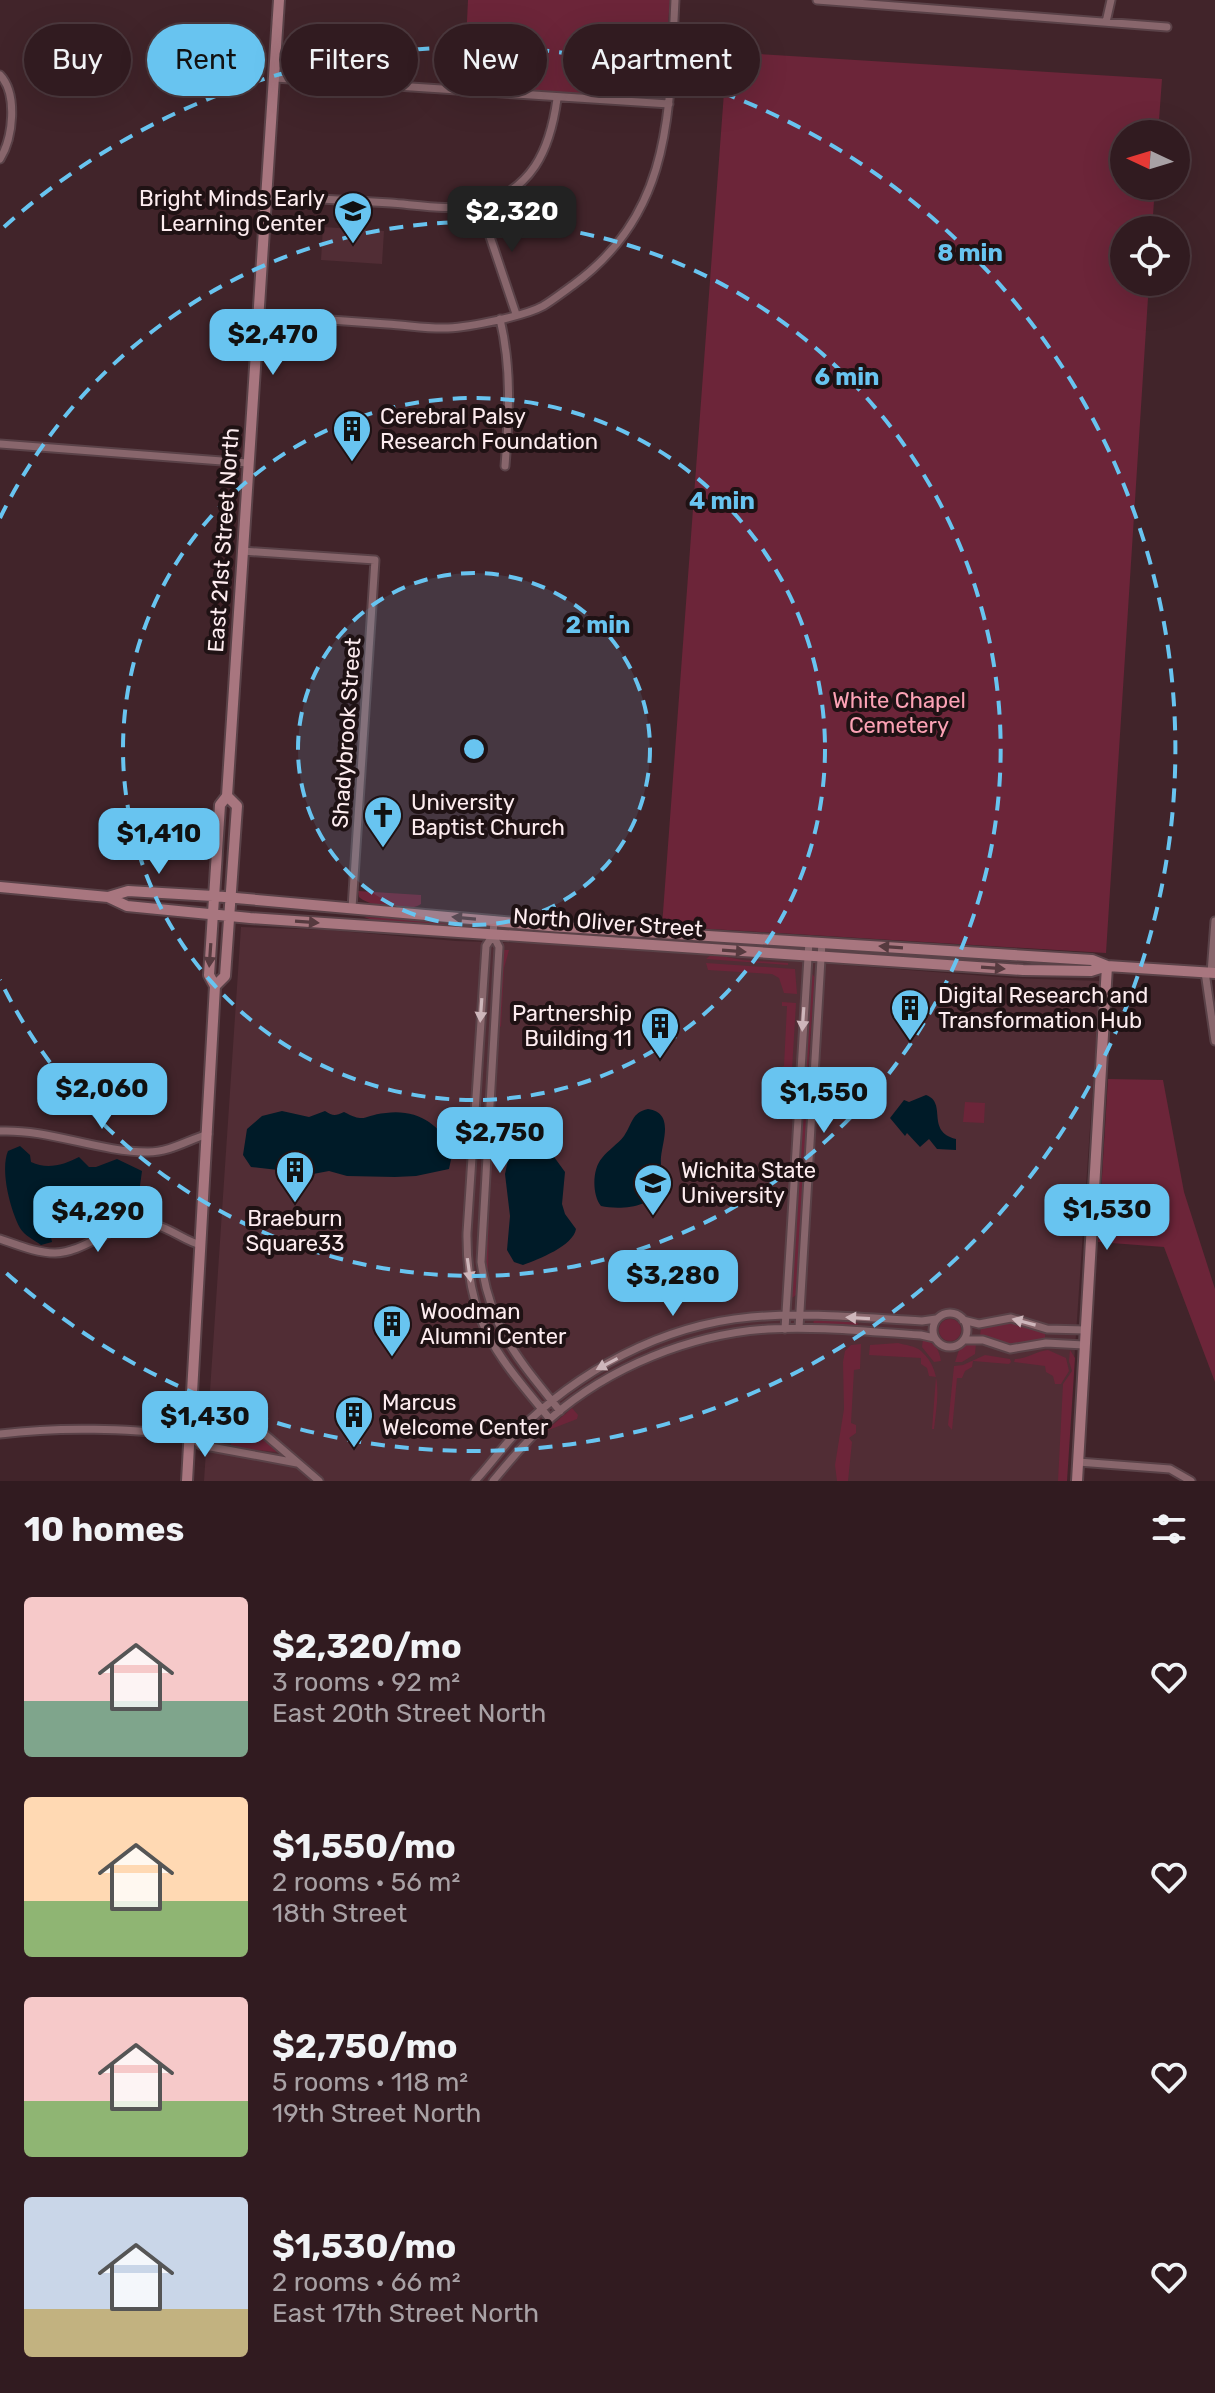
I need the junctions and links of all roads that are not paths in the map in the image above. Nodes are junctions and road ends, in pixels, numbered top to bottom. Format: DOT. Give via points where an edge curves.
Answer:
graph roads {
  1 [pos="279,0"];
  2 [pos="675,0"];
  3 [pos="817,0"];
  4 [pos="1111,0"];
  5 [pos="1106,22"];
  6 [pos="1167,27"];
  7 [pos="0,75"];
  8 [pos="275,78"];
  9 [pos="557,99"];
  10 [pos="669,104"];
  11 [pos="0,159"];
  12 [pos="268,196"];
  13 [pos="479,204"];
  14 [pos="516,314"];
  15 [pos="260,315"];
  16 [pos="500,319"];
  17 [pos="0,444"];
  18 [pos="248,463"];
  19 [pos="505,466"];
  20 [pos="242,551"];
  21 [pos="227,796"];
  22 [pos="0,887"];
  23 [pos="213,896"];
  24 [pos="108,897"];
  25 [pos="230,899"];
  26 [pos="352,908"];
  27 [pos="212,913"];
  28 [pos="229,916"];
  29 [pos="494,920"];
  30 [pos="1215,921"];
  31 [pos="493,935"];
  32 [pos="809,941"];
  33 [pos="822,942"];
  34 [pos="808,955"];
  35 [pos="821,956"];
  36 [pos="1107,966"];
  37 [pos="1210,973"];
  38 [pos="215,986"];
  39 [pos="1215,1041"];
  40 [pos="0,1131"];
  41 [pos="208,1134"];
  42 [pos="0,1239"];
  43 [pos="201,1245"];
  44 [pos="784,1315"];
  45 [pos="798,1315"];
  46 [pos="936,1319"];
  47 [pos="963,1320"];
  48 [pos="799,1328"];
  49 [pos="785,1329"];
  50 [pos="1085,1330"];
  51 [pos="934,1338"];
  52 [pos="964,1340"];
  53 [pos="1084,1345"];
  54 [pos="552,1401"];
  55 [pos="542,1409"];
  56 [pos="560,1411"];
  57 [pos="550,1419"];
  58 [pos="0,1434"];
  59 [pos="189,1435"];
  60 [pos="1078,1462"];
  61 [pos="297,1463"];
  62 [pos="187,1481"];
  63 [pos="319,1481"];
  64 [pos="475,1481"];
  65 [pos="493,1481"];
  66 [pos="1077,1481"];
  67 [pos="1191,1481"];
  1 -- 8 [label="main road, East 21st Street North"];
  2 -- 10 [label="street"];
  3 -- 5 [label="street"];
  4 -- 5 [label="street"];
  5 -- 6 [label="street"];
  7 -- 11 [label="street" via="11,96 9,133"];
  8 -- 9 [label="street"];
  8 -- 12 [label="main road, East 21st Street North"];
  9 -- 10 [label="street"];
  9 -- 13 [label="street" via="540,161 514,188"];
  10 -- 14 [label="street" via="657,170 619,244 542,306"];
  12 -- 13 [label="street"];
  12 -- 15 [label="main road, East 21st Street North"];
  13 -- 14 [label="street"];
  14 -- 16 [label="street"];
  15 -- 16 [label="street" via="448,328"];
  15 -- 18 [label="main road, East 21st Street North"];
  16 -- 19 [label="street" via="510,377"];
  17 -- 18 [label="street"];
  18 -- 20 [label="main road, East 21st Street North"];
  20 -- 21 [label="main road, East 21st Street North"];
  20 -- 26 [label="street, Shadybrook Street" via="375,560"];
  21 -- 23 [label="main road, East 21st Street North" via="220,805"];
  21 -- 25 [label="main road, East 21st Street North" via="237,806"];
  22 -- 24 [label="main road, North Oliver Street"];
  23 -- 24 [label="main road, North Oliver Street" via="128,891"];
  23 -- 25 [label="main road, North Oliver Street"];
  23 -- 27 [label="main road, East 21st Street North"];
  24 -- 27 [label="main road, North Oliver Street" via="127,906"];
  25 -- 26 [label="main road, North Oliver Street"];
  25 -- 28 [label="main road, East 21st Street North"];
  29 -- 26 [label="main road, North Oliver Street, one-way"];
  27 -- 28 [label="main road, North Oliver Street"];
  27 -- 38 [label="main road, East 21st Street North, one-way" via="209,975"];
  28 -- 31 [label="main road, North Oliver Street, one-way"];
  28 -- 38 [label="main road, East 21st Street North" via="225,976"];
  29 -- 31 [label="street"];
  29 -- 32 [label="main road, North Oliver Street"];
  30 -- 37 [label="street"];
  31 -- 34 [label="main road, North Oliver Street, one-way"];
  31 -- 54 [label="street" via="499,947 481,1262 501,1334"];
  31 -- 55 [label="street, one-way" via="486,946 468,1269 490,1341"];
  32 -- 33 [label="main road, North Oliver Street"];
  32 -- 34 [label="street"];
  33 -- 35 [label="street"];
  36 -- 33 [label="main road, North Oliver Street, one-way" via="1092,960"];
  34 -- 35 [label="main road, North Oliver Street"];
  34 -- 44 [label="street, one-way"];
  35 -- 36 [label="main road, North Oliver Street, one-way" via="1023,970 1091,971"];
  35 -- 45 [label="street"];
  36 -- 37 [label="main road, North Oliver Street"];
  36 -- 50 [label="main road"];
  37 -- 39 [label="street"];
  38 -- 41 [label="main road, East 21st Street North"];
  40 -- 41 [label="street" via="149,1152"];
  41 -- 43 [label="main road, East 21st Street North"];
  42 -- 43 [label="street" via="57,1253 144,1223"];
  43 -- 59 [label="main road, East 21st Street North"];
  44 -- 45 [label="street"];
  44 -- 49 [label="street"];
  44 -- 54 [label="street, one-way" via="737,1319 664,1337 607,1363"];
  46 -- 45 [label="street, one-way"];
  45 -- 48 [label="street"];
  46 -- 47 [label="street" via="950,1313"];
  46 -- 51 [label="street"];
  50 -- 47 [label="street, one-way" via="1047,1329 1011,1318 979,1324"];
  47 -- 52 [label="street"];
  48 -- 49 [label="street"];
  48 -- 51 [label="street"];
  49 -- 56 [label="street" via="741,1332 660,1353"];
  50 -- 53 [label="main road"];
  51 -- 52 [label="street" via="948,1347"];
  52 -- 53 [label="street" via="1010,1349 1046,1343"];
  53 -- 60 [label="main road"];
  54 -- 55 [label="street"];
  54 -- 56 [label="street"];
  55 -- 57 [label="street"];
  55 -- 64 [label="street"];
  56 -- 57 [label="street"];
  57 -- 65 [label="street"];
  58 -- 59 [label="street" via="110,1428"];
  59 -- 61 [label="street" via="200,1445"];
  59 -- 61 [label="street" via="258,1431"];
  59 -- 62 [label="main road, East 21st Street North"];
  60 -- 66 [label="main road"];
  60 -- 67 [label="street" via="1148,1467"];
  61 -- 63 [label="street"];
}
